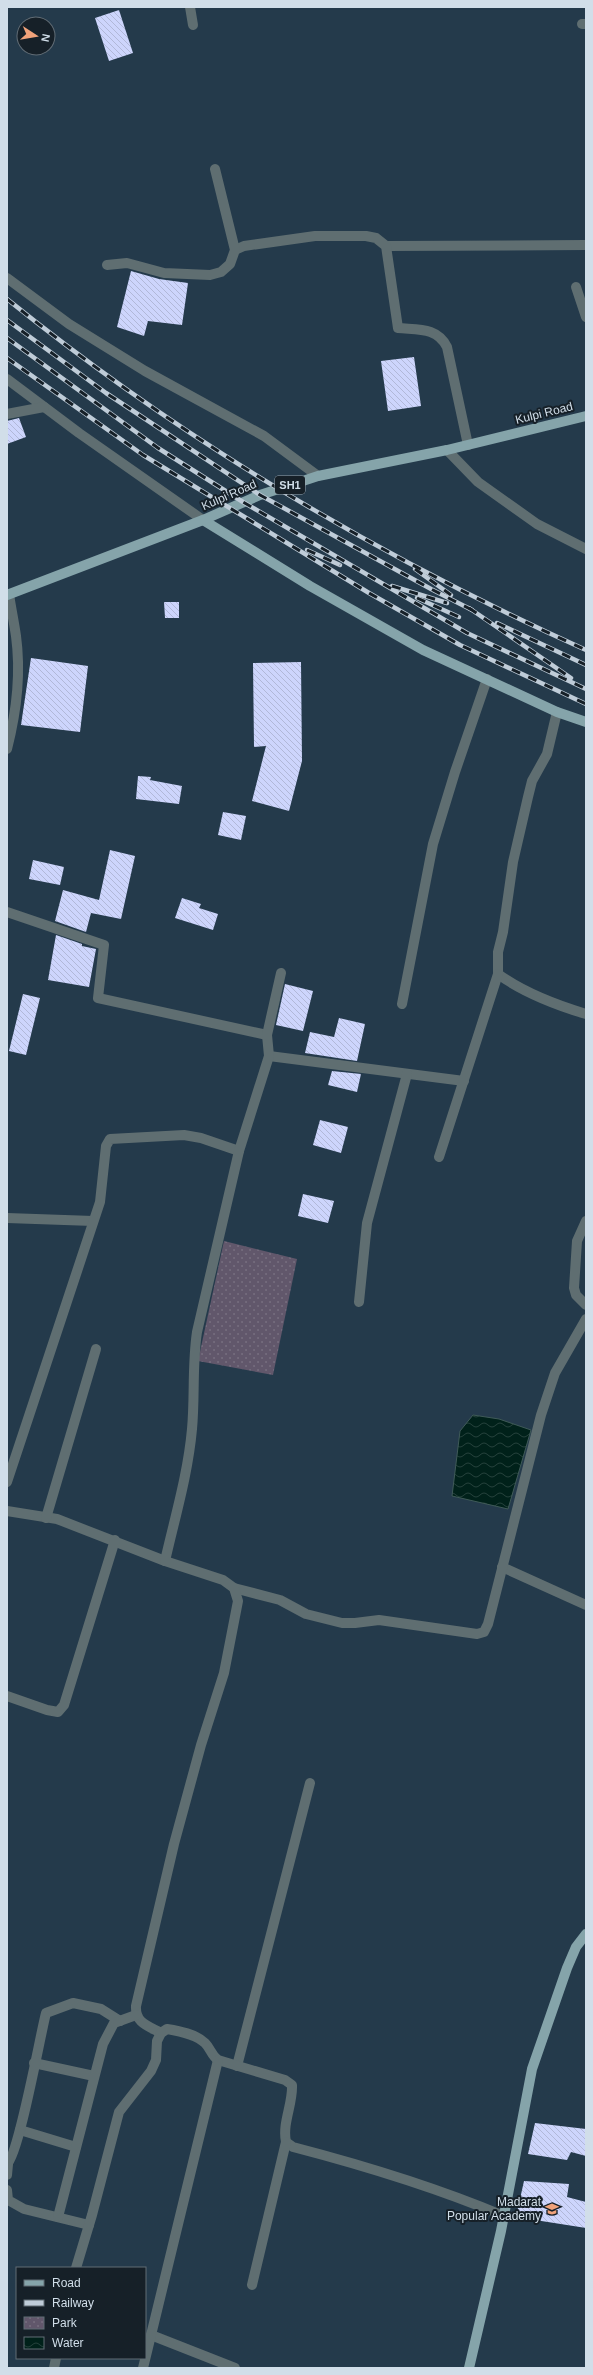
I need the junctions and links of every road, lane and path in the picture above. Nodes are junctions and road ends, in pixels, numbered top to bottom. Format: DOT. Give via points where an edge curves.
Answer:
graph roads {
  1 [pos="190,7"];
  2 [pos="193,25"];
  3 [pos="215,169"];
  4 [pos="586,245"];
  5 [pos="386,246"];
  6 [pos="235,250"];
  7 [pos="107,265"];
  8 [pos="7,278"];
  9 [pos="576,287"];
  10 [pos="586,317"];
  11 [pos="7,379"];
  12 [pos="44,407"];
  13 [pos="7,414"];
  14 [pos="586,416"];
  15 [pos="468,445"];
  16 [pos="447,450"];
  17 [pos="318,476"];
  18 [pos="203,520"];
  19 [pos="586,549"];
  20 [pos="8,594"];
  21 [pos="487,679"];
  22 [pos="557,712"];
  23 [pos="586,722"];
  24 [pos="7,749"];
  25 [pos="7,912"];
  26 [pos="281,973"];
  27 [pos="498,974"];
  28 [pos="402,1004"];
  29 [pos="586,1014"];
  30 [pos="267,1035"];
  31 [pos="269,1056"];
  32 [pos="407,1074"];
  33 [pos="464,1081"];
  34 [pos="239,1151"];
  35 [pos="439,1157"];
  36 [pos="7,1218"];
  37 [pos="93,1221"];
  38 [pos="586,1221"];
  39 [pos="581,1296"];
  40 [pos="359,1302"];
  41 [pos="586,1305"];
  42 [pos="586,1319"];
  43 [pos="96,1349"];
  44 [pos="7,1482"];
  45 [pos="7,1511"];
  46 [pos="46,1518"];
  47 [pos="115,1540"];
  48 [pos="165,1561"];
  49 [pos="502,1567"];
  50 [pos="234,1588"];
  51 [pos="586,1604"];
  52 [pos="7,1696"];
  53 [pos="310,1783"];
  54 [pos="586,1934"];
  55 [pos="136,2015"];
  56 [pos="120,2021"];
  57 [pos="161,2033"];
  58 [pos="218,2060"];
  59 [pos="34,2063"];
  60 [pos="237,2066"];
  61 [pos="94,2076"];
  62 [pos="20,2130"];
  63 [pos="286,2142"];
  64 [pos="76,2147"];
  65 [pos="7,2164"];
  66 [pos="7,2175"];
  67 [pos="7,2190"];
  68 [pos="504,2216"];
  69 [pos="58,2217"];
  70 [pos="89,2225"];
  71 [pos="76,2267"];
  72 [pos="252,2285"];
  73 [pos="151,2335"];
  74 [pos="146,2356"];
  75 [pos="235,2368"];
  76 [pos="469,2368"];
  1 -- 2 [label="street"];
  3 -- 6 [label="street"];
  4 -- 5 [label="street"];
  5 -- 6 [label="street" via="376,238 366,236 315,236 244,246"];
  5 -- 15 [label="street" via="398,328 430,331 444,340"];
  6 -- 7 [label="street" via="230,264 221,272 210,275 164,273 127,263"];
  8 -- 17 [label="street" via="69,324 145,371 264,436"];
  9 -- 10 [label="street"];
  11 -- 12 [label="street"];
  12 -- 13 [label="street"];
  12 -- 18 [label="street"];
  14 -- 15 [label="main road, Kulpi Road / SH1"];
  15 -- 16 [label="main road, Kulpi Road / SH1"];
  16 -- 17 [label="main road, Kulpi Road / SH1"];
  16 -- 19 [label="street" via="478,482 537,524"];
  17 -- 18 [label="main road, Kulpi Road / SH1" via="260,495"];
  18 -- 20 [label="main road, Kulpi Road / SH1"];
  18 -- 21 [label="main road" via="388,631"];
  20 -- 24 [label="street" via="16,637 17,676"];
  21 -- 22 [label="main road"];
  21 -- 28 [label="street" via="454,772 433,844"];
  22 -- 23 [label="main road"];
  22 -- 27 [label="street" via="547,754 532,781 513,862 498,952"];
  25 -- 30 [label="street" via="104,945 98,998"];
  26 -- 30 [label="street"];
  27 -- 29 [label="street" via="510,983 546,1000"];
  27 -- 33 [label="street"];
  30 -- 31 [label="street"];
  31 -- 32 [label="street"];
  31 -- 34 [label="street"];
  32 -- 33 [label="street"];
  32 -- 40 [label="street" via="367,1224"];
  33 -- 35 [label="street"];
  34 -- 37 [label="street" via="201,1138 184,1136 110,1139 106,1146 101,1197"];
  34 -- 48 [label="street" via="197,1332 193,1360 192,1427 188,1465"];
  36 -- 37 [label="street"];
  37 -- 44 [label="street"];
  38 -- 39 [label="street" via="577,1241 574,1272 574,1288"];
  39 -- 41 [label="street"];
  42 -- 49 [label="street" via="555,1373 539,1422"];
  43 -- 46 [label="street"];
  45 -- 46 [label="street"];
  46 -- 47 [label="street" via="57,1519"];
  47 -- 48 [label="street"];
  47 -- 52 [label="street" via="64,1704 58,1712"];
  48 -- 50 [label="street" via="224,1580"];
  49 -- 50 [label="street" via="488,1624 484,1632 477,1634 379,1620 342,1623 306,1614 280,1600"];
  49 -- 51 [label="street"];
  50 -- 55 [label="street" via="238,1601 226,1667 200,1745 174,1844"];
  53 -- 60 [label="street"];
  54 -- 68 [label="main road" via="576,1947 567,1968 532,2069"];
  55 -- 56 [label="street"];
  55 -- 57 [label="street" via="141,2022"];
  56 -- 59 [label="street" via="102,2009 73,2003 46,2013"];
  56 -- 61 [label="street" via="114,2023 107,2034"];
  57 -- 58 [label="street" via="167,2029 201,2040"];
  57 -- 70 [label="street" via="151,2071 119,2112"];
  58 -- 60 [label="street"];
  58 -- 73 [label="street"];
  59 -- 61 [label="street"];
  59 -- 62 [label="street"];
  60 -- 63 [label="street" via="285,2080 292,2085 293,2094 284,2134"];
  61 -- 64 [label="street"];
  62 -- 64 [label="street"];
  62 -- 65 [label="street" via="13,2156"];
  63 -- 68 [label="street" via="293,2147 434,2188"];
  63 -- 72 [label="street"];
  64 -- 69 [label="street"];
  65 -- 66 [label="street"];
  67 -- 69 [label="street" via="8,2200 24,2209"];
  68 -- 76 [label="main road"];
  69 -- 70 [label="street"];
  70 -- 71 [label="street"];
  73 -- 74 [label="street"];
  73 -- 75 [label="street"];
}
